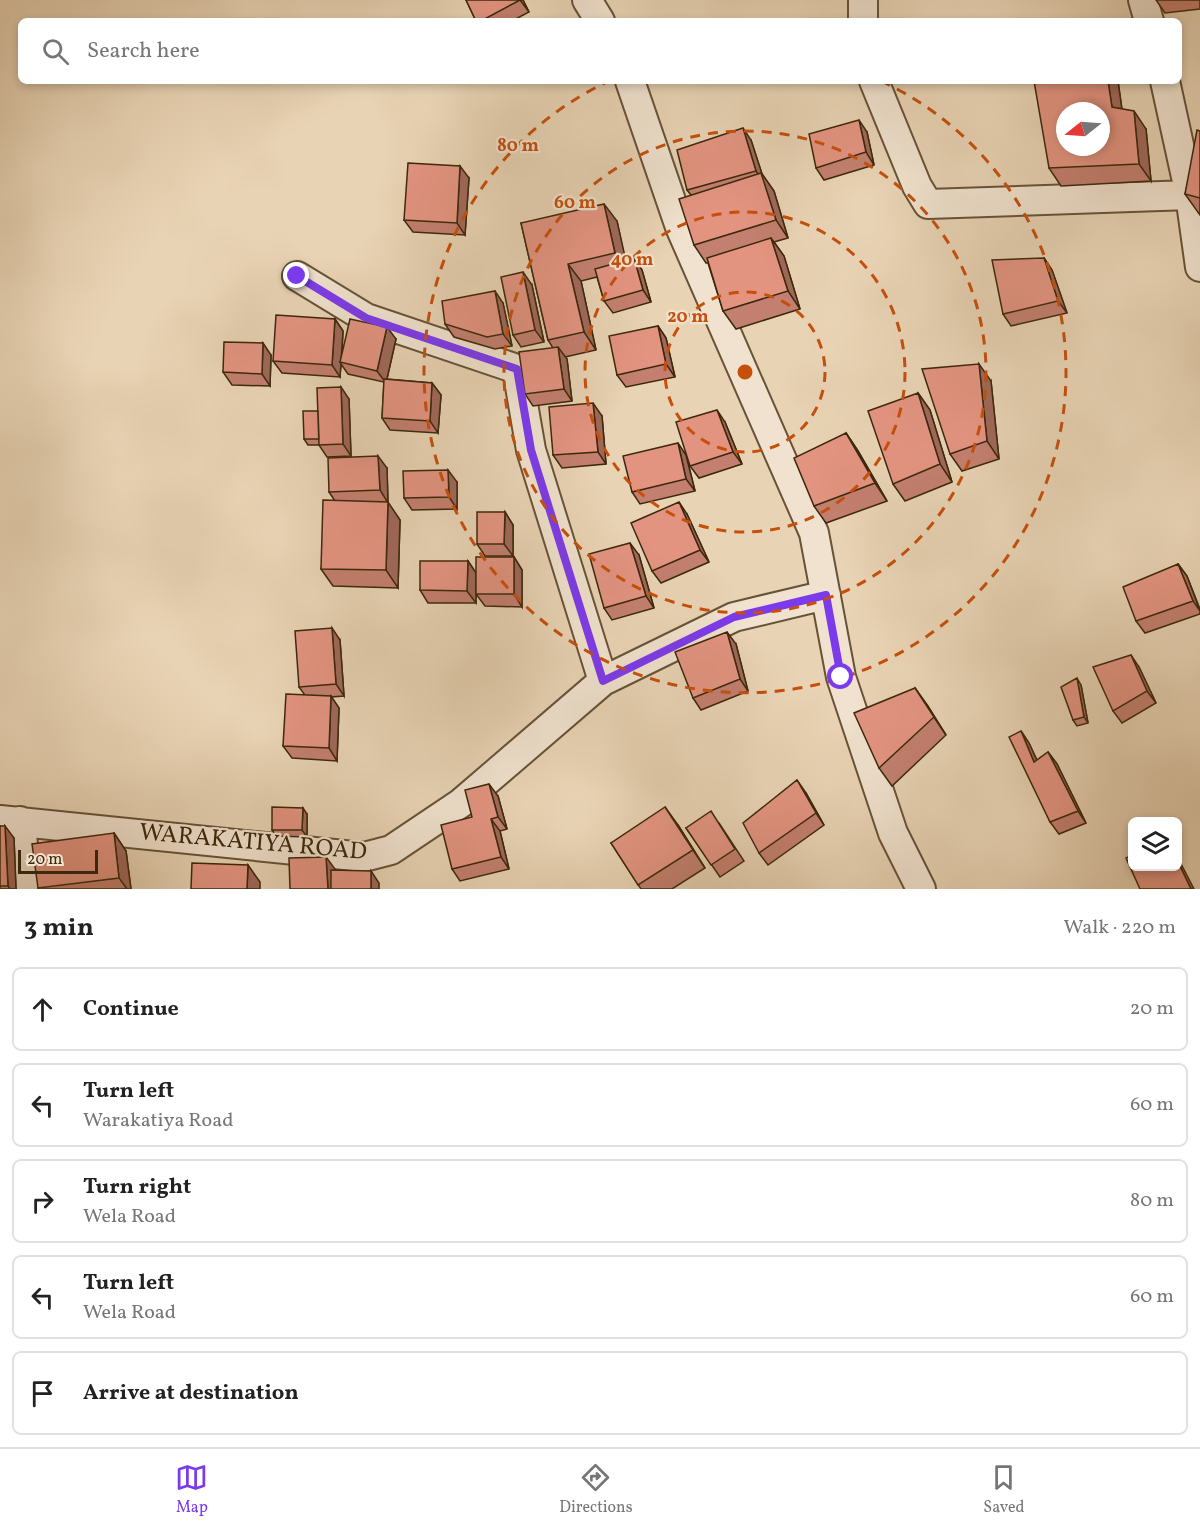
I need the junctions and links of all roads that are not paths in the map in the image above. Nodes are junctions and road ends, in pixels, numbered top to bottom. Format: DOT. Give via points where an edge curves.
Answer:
graph roads {
  1 [pos="587,0"];
  2 [pos="863,0"];
  3 [pos="1143,0"];
  4 [pos="598,18"];
  5 [pos="863,18"];
  6 [pos="1148,18"];
  7 [pos="631,84"];
  8 [pos="875,84"];
  9 [pos="1167,84"];
  10 [pos="1188,125"];
  11 [pos="1190,195"];
  12 [pos="1200,267"];
  13 [pos="297,276"];
  14 [pos="826,595"];
  15 [pos="603,681"];
  16 [pos="10,820"];
  17 [pos="29,889"];
  18 [pos="921,889"];
  1 -- 4 [label="street"];
  2 -- 5 [label="street"];
  3 -- 6 [label="street"];
  7 -- 14 [label="street" via="680,227 814,533"];
  8 -- 11 [label="street" via="928,204"];
  9 -- 10 [label="street"];
  10 -- 11 [label="street"];
  11 -- 12 [label="street"];
  13 -- 15 [label="street" via="366,318 517,369 531,450"];
  14 -- 15 [label="street, WARAKATIYA ROAD" via="734,617"];
  14 -- 18 [label="street" via="841,677 893,833"];
  15 -- 16 [label="street, WARAKATIYA ROAD" via="460,803 392,850 364,857"];
  16 -- 17 [label="street"];
}
